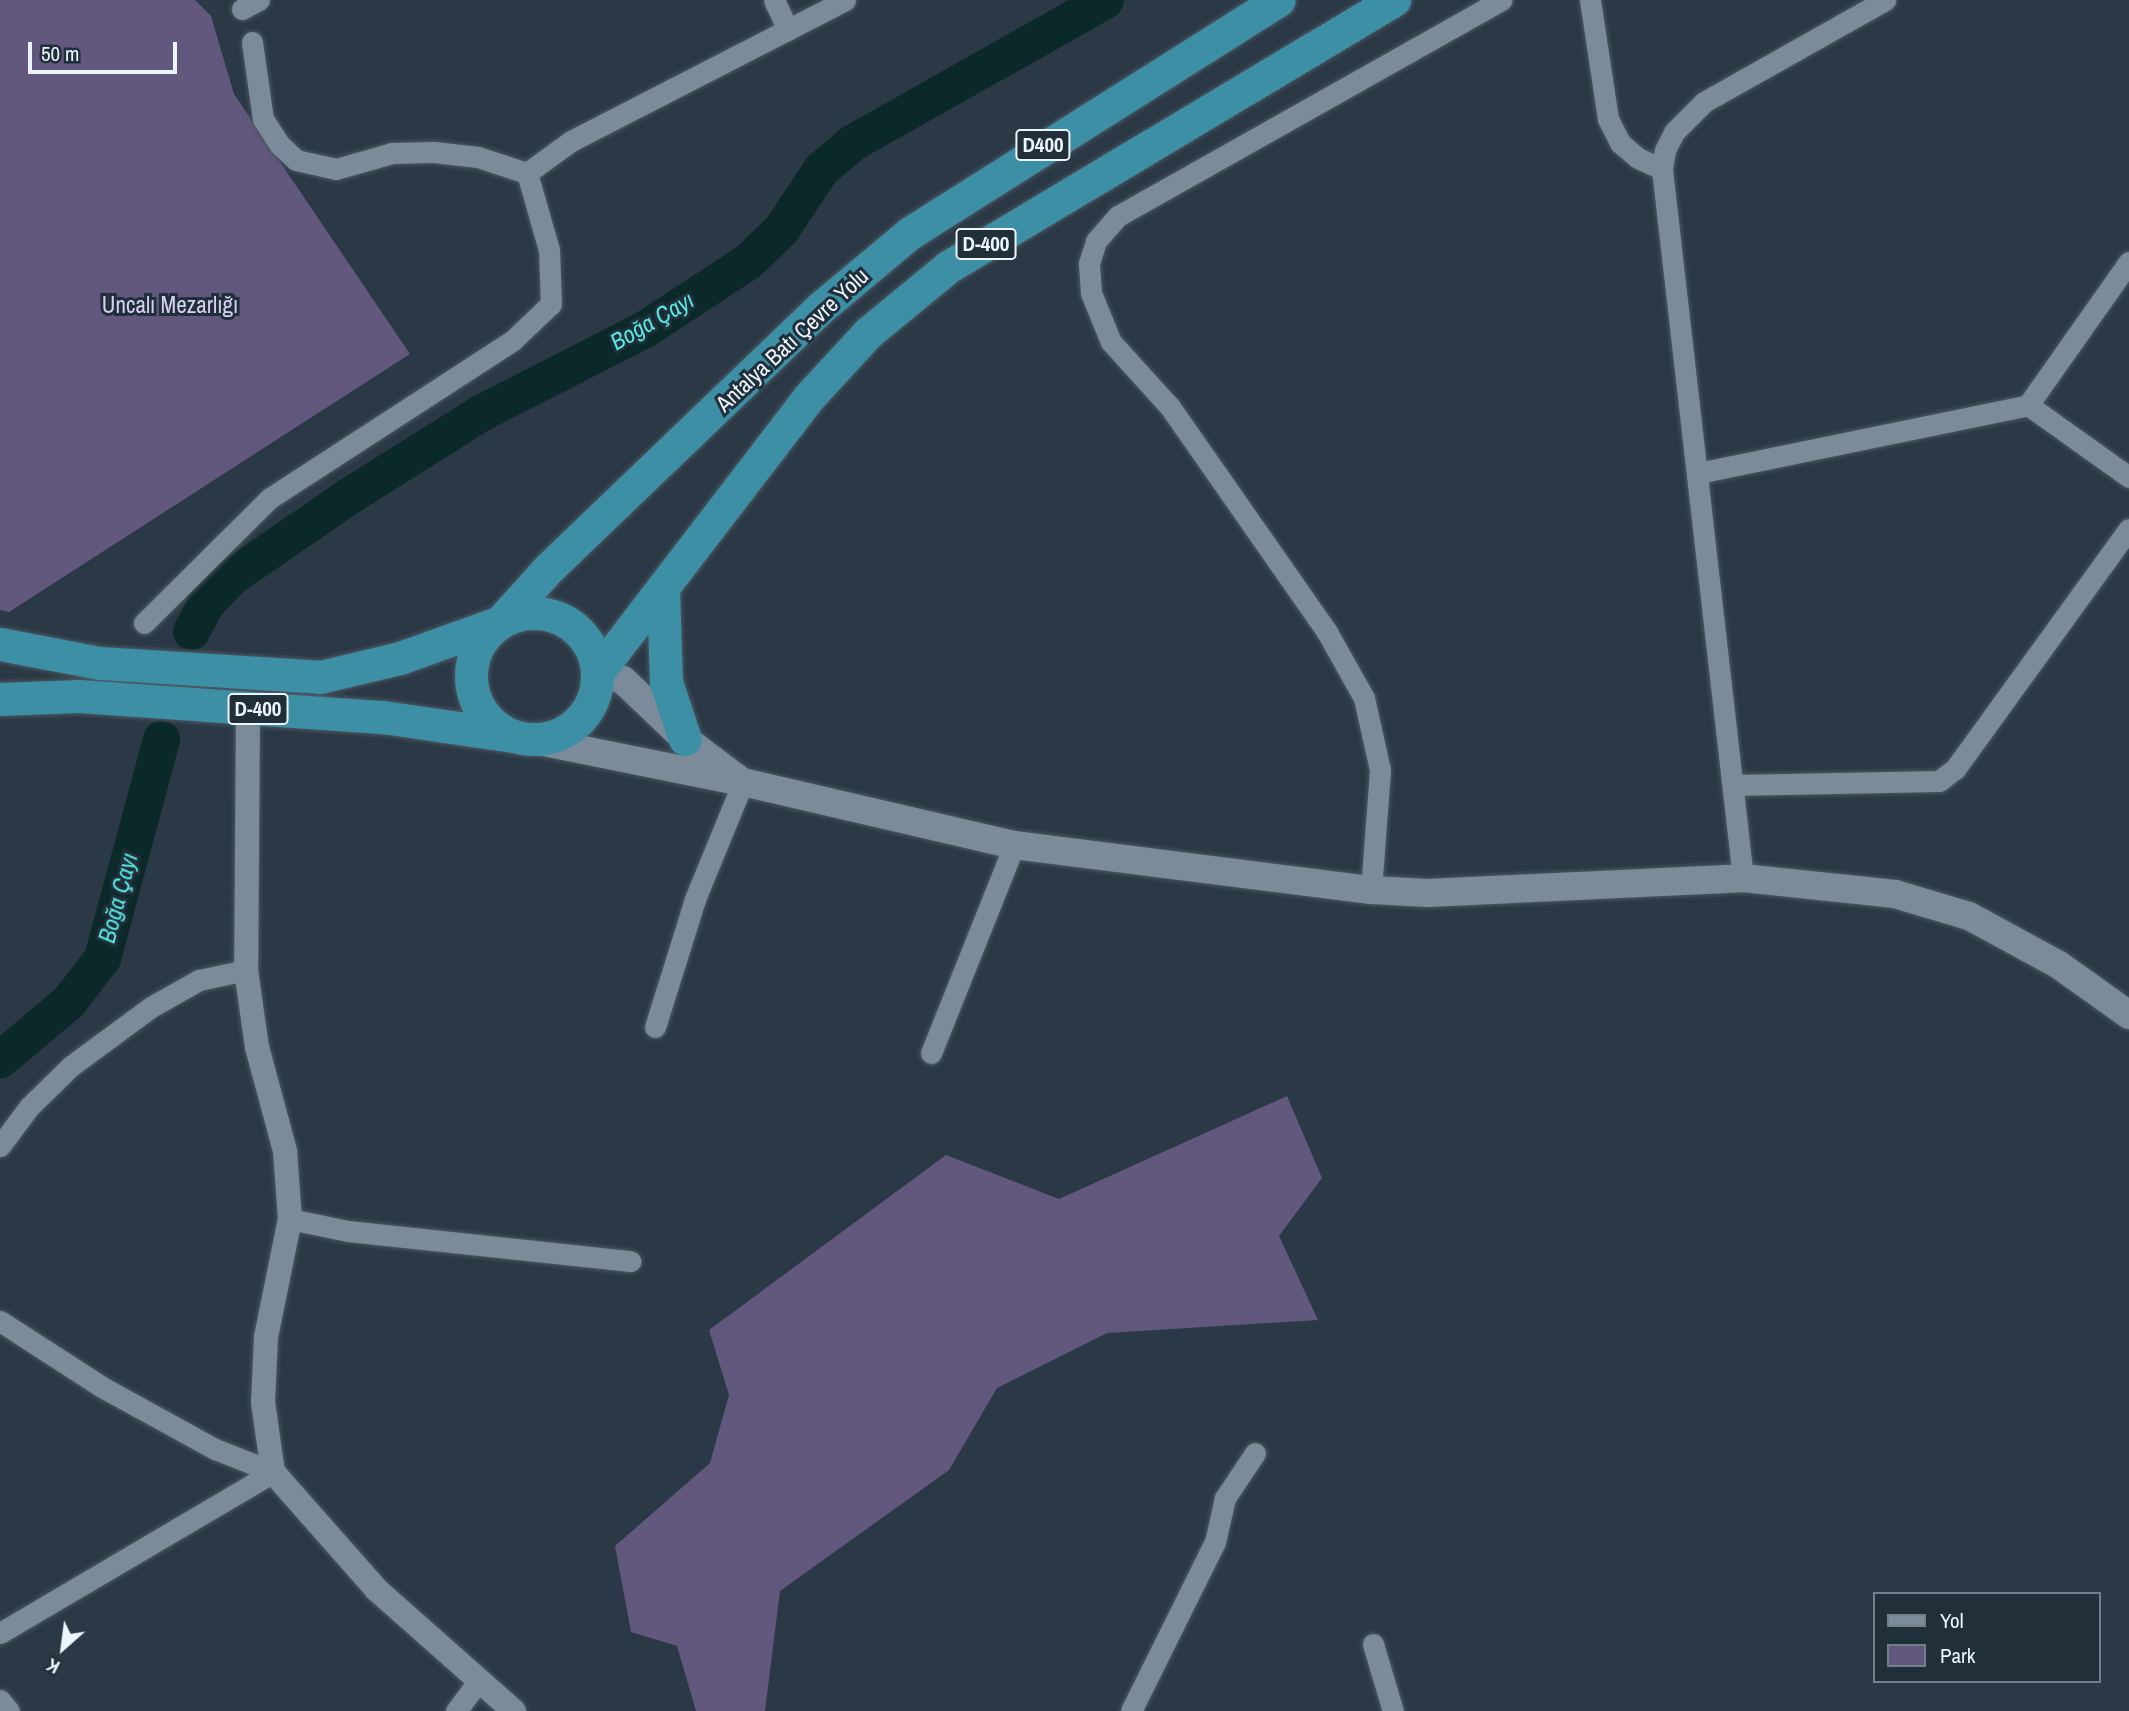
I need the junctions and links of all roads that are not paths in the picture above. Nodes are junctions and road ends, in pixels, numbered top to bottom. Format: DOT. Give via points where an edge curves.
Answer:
graph roads {
  1 [pos="774,0"];
  2 [pos="845,0"];
  3 [pos="1279,0"];
  4 [pos="1394,0"];
  5 [pos="1501,0"];
  6 [pos="1590,0"];
  7 [pos="1885,0"];
  8 [pos="788,30"];
  9 [pos="252,42"];
  10 [pos="1662,169"];
  11 [pos="527,173"];
  12 [pos="2129,262"];
  13 [pos="819,309"];
  14 [pos="2028,405"];
  15 [pos="1698,473"];
  16 [pos="2129,477"];
  17 [pos="2129,529"];
  18 [pos="663,588"];
  19 [pos="500,622"];
  20 [pos="144,623"];
  21 [pos="0,644"];
  22 [pos="598,672"];
  23 [pos="0,699"];
  24 [pos="248,708"];
  25 [pos="514,736"];
  26 [pos="685,738"];
  27 [pos="743,782"];
  28 [pos="1733,785"];
  29 [pos="1014,845"];
  30 [pos="1743,878"];
  31 [pos="1371,890"];
  32 [pos="246,970"];
  33 [pos="2129,1015"];
  34 [pos="655,1027"];
  35 [pos="931,1053"];
  36 [pos="0,1146"];
  37 [pos="290,1219"];
  38 [pos="630,1261"];
  39 [pos="0,1321"];
  40 [pos="1255,1454"];
  41 [pos="273,1472"];
  42 [pos="0,1633"];
  43 [pos="1373,1644"];
  44 [pos="478,1682"];
  45 [pos="0,1700"];
  46 [pos="9,1711"];
  47 [pos="456,1711"];
  48 [pos="514,1711"];
  49 [pos="1131,1711"];
  50 [pos="1393,1711"];
  1 -- 8 [label="street"];
  2 -- 8 [label="street"];
  3 -- 13 [label="highway, Antalya Batı Çevre Yolu / D400" via="910,233"];
  4 -- 18 [label="highway, D-400" via="948,267 869,332 808,397"];
  5 -- 31 [label="street" via="1118,216 1096,241 1089,262 1091,293 1111,342 1170,407 1327,632 1364,698 1380,770"];
  6 -- 10 [label="street" via="1608,119 1620,143"];
  7 -- 10 [label="street" via="1704,102 1674,132"];
  8 -- 11 [label="street" via="571,141"];
  9 -- 11 [label="street" via="263,119 296,160 336,169 392,153 434,152 478,157"];
  10 -- 15 [label="street"];
  11 -- 20 [label="street" via="549,250 551,304 513,340 270,498"];
  12 -- 14 [label="street"];
  13 -- 19 [label="highway, Antalya Batı Çevre Yolu / D-400" via="549,568"];
  14 -- 15 [label="street"];
  14 -- 16 [label="street"];
  15 -- 28 [label="street"];
  17 -- 28 [label="street" via="1955,769 1939,781"];
  18 -- 22 [label="highway, D-400"];
  18 -- 26 [label="highway" via="666,682"];
  19 -- 21 [label="highway, Antalya Batı Çevre Yolu / D-400" via="400,658 320,677 100,663"];
  19 -- 22 [label="highway" via="530,612 558,617 582,634"];
  19 -- 25 [label="highway" via="477,647 470,677 482,713"];
  22 -- 25 [label="highway, D-400" via="590,708 569,730 535,740"];
  22 -- 26 [label="main road" via="623,680"];
  23 -- 24 [label="highway, D-400" via="79,696"];
  24 -- 25 [label="highway, D-400" via="383,717"];
  24 -- 32 [label="street"];
  25 -- 27 [label="main road"];
  26 -- 27 [label="main road"];
  27 -- 29 [label="main road"];
  27 -- 34 [label="street" via="695,899"];
  28 -- 30 [label="street"];
  29 -- 31 [label="main road"];
  29 -- 35 [label="street"];
  30 -- 31 [label="main road" via="1428,892"];
  30 -- 33 [label="main road" via="1895,894 1969,916 2059,965"];
  32 -- 36 [label="street" via="199,980 151,1007 71,1066 29,1107"];
  32 -- 37 [label="street" via="257,1047 285,1151"];
  37 -- 38 [label="street" via="348,1231"];
  37 -- 41 [label="street" via="266,1350 263,1402"];
  39 -- 41 [label="street" via="102,1387 215,1449"];
  40 -- 49 [label="street" via="1225,1499 1215,1542"];
  41 -- 42 [label="street"];
  41 -- 44 [label="street" via="377,1590"];
  43 -- 50 [label="street"];
  44 -- 47 [label="street"];
  44 -- 48 [label="street"];
  45 -- 46 [label="street"];
}
